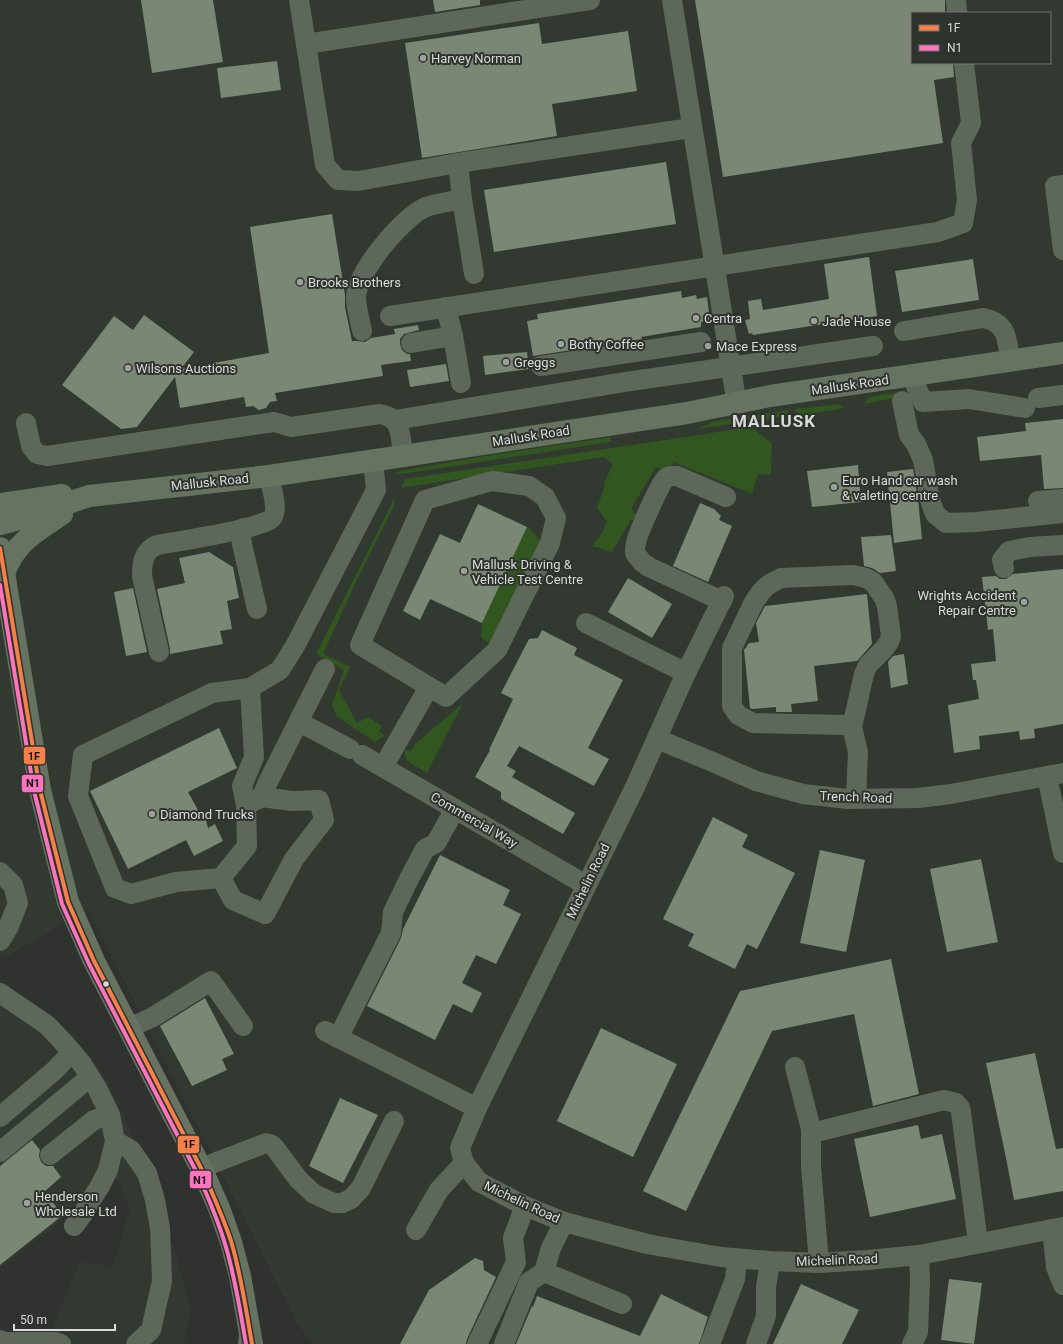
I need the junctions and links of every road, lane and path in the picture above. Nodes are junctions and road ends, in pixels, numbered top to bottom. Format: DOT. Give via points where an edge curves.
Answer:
graph roads {
  1 [pos="299,0"];
  2 [pos="590,0"];
  3 [pos="672,0"];
  4 [pos="956,0"];
  5 [pos="958,12"];
  6 [pos="306,44"];
  7 [pos="964,64"];
  8 [pos="692,128"];
  9 [pos="458,163"];
  10 [pos="1063,185"];
  11 [pos="462,199"];
  12 [pos="1063,250"];
  13 [pos="716,266"];
  14 [pos="474,274"];
  15 [pos="446,307"];
  16 [pos="390,316"];
  17 [pos="362,331"];
  18 [pos="904,331"];
  19 [pos="453,336"];
  20 [pos="701,342"];
  21 [pos="411,343"];
  22 [pos="873,346"];
  23 [pos="1063,353"];
  24 [pos="621,354"];
  25 [pos="1010,361"];
  26 [pos="541,366"];
  27 [pos="731,366"];
  28 [pos="911,376"];
  29 [pos="625,382"];
  30 [pos="461,383"];
  31 [pos="1063,395"];
  32 [pos="902,401"];
  33 [pos="736,403"];
  34 [pos="395,420"];
  35 [pos="26,423"];
  36 [pos="403,456"];
  37 [pos="373,460"];
  38 [pos="269,476"];
  39 [pos="89,496"];
  40 [pos="726,497"];
  41 [pos="1063,499"];
  42 [pos="1038,501"];
  43 [pos="0,504"];
  44 [pos="1063,513"];
  45 [pos="0,524"];
  46 [pos="244,528"];
  47 [pos="1063,545"];
  48 [pos="0,548"];
  49 [pos="1004,568"];
  50 [pos="2,571"];
  51 [pos="257,609"];
  52 [pos="586,623"];
  53 [pos="159,652"];
  54 [pos="325,668"];
  55 [pos="686,674"];
  56 [pos="429,687"];
  57 [pos="250,688"];
  58 [pos="299,722"];
  59 [pos="852,727"];
  60 [pos="657,739"];
  61 [pos="383,767"];
  62 [pos="1055,775"];
  63 [pos="856,799"];
  64 [pos="254,801"];
  65 [pos="455,809"];
  66 [pos="1063,853"];
  67 [pos="0,872"];
  68 [pos="220,878"];
  69 [pos="586,885"];
  70 [pos="0,941"];
  71 [pos="0,993"];
  72 [pos="243,1026"];
  73 [pos="129,1028"];
  74 [pos="72,1052"];
  75 [pos="795,1067"];
  76 [pos="90,1077"];
  77 [pos="477,1108"];
  78 [pos="110,1115"];
  79 [pos="0,1117"];
  80 [pos="394,1121"];
  81 [pos="811,1129"];
  82 [pos="115,1141"];
  83 [pos="0,1152"];
  84 [pos="50,1156"];
  85 [pos="464,1163"];
  86 [pos="201,1168"];
  87 [pos="525,1206"];
  88 [pos="564,1222"];
  89 [pos="1057,1228"];
  90 [pos="75,1229"];
  91 [pos="416,1230"];
  92 [pos="978,1243"];
  93 [pos="919,1255"];
  94 [pos="737,1259"];
  95 [pos="770,1261"];
  96 [pos="819,1263"];
  97 [pos="544,1272"];
  98 [pos="1063,1285"];
  99 [pos="622,1304"];
  100 [pos="0,1340"];
  101 [pos="250,1341"];
  102 [pos="61,1344"];
  103 [pos="136,1344"];
  104 [pos="477,1344"];
  105 [pos="504,1344"];
  106 [pos="710,1344"];
  107 [pos="756,1344"];
  108 [pos="912,1344"];
  1 -- 6 [label="street"];
  2 -- 6 [label="street"];
  3 -- 8 [label="street"];
  4 -- 5 [label="street"];
  6 -- 9 [label="street" via="325,165 338,180 358,181"];
  7 -- 13 [label="street" via="971,123 961,143 967,200 963,223 938,232"];
  8 -- 9 [label="street"];
  8 -- 13 [label="street"];
  9 -- 11 [label="street"];
  10 -- 12 [label="street" via="1055,186"];
  11 -- 14 [label="street"];
  11 -- 17 [label="street" via="425,207 408,219 383,244 358,284 356,298"];
  13 -- 15 [label="street"];
  13 -- 27 [label="street"];
  15 -- 16 [label="street"];
  15 -- 19 [label="street"];
  18 -- 25 [label="street" via="982,318 993,320 1006,333"];
  19 -- 21 [label="street"];
  19 -- 30 [label="street"];
  20 -- 24 [label="street"];
  22 -- 27 [label="street"];
  23 -- 25 [label="main road, Mallusk Road"];
  24 -- 26 [label="street"];
  24 -- 29 [label="street"];
  25 -- 28 [label="main road, Mallusk Road"];
  27 -- 29 [label="street"];
  27 -- 33 [label="street"];
  28 -- 31 [label="street" via="923,402 968,399 1031,403"];
  28 -- 33 [label="main road, Mallusk Road"];
  29 -- 34 [label="street"];
  32 -- 44 [label="street" via="909,435 923,460 935,514 946,523"];
  33 -- 36 [label="main road, Mallusk Road"];
  34 -- 35 [label="street" via="380,414 292,427 274,422 47,456 37,454 31,446"];
  34 -- 36 [label="street"];
  36 -- 37 [label="main road, Mallusk Road"];
  37 -- 38 [label="main road, Mallusk Road"];
  37 -- 57 [label="street" via="376,490 295,646 280,670"];
  38 -- 39 [label="main road, Mallusk Road"];
  38 -- 46 [label="street" via="275,504 272,518"];
  39 -- 43 [label="main road" via="72,494"];
  39 -- 45 [label="main road, Mallusk Road"];
  39 -- 50 [label="main road" via="26,539"];
  40 -- 55 [label="street, Michelin Road" via="677,476 667,477 636,542 635,553 642,562 723,599"];
  41 -- 42 [label="street"];
  46 -- 51 [label="street" via="242,544"];
  46 -- 53 [label="street" via="157,545 147,552 142,565 142,576"];
  47 -- 49 [label="street" via="1009,551 1002,560"];
  48 -- 50 [label="main road"];
  50 -- 73 [label="main road" via="40,790 68,902 94,961"];
  52 -- 55 [label="street"];
  54 -- 58 [label="street"];
  55 -- 60 [label="street, Michelin Road"];
  56 -- 56 [label="street" via="360,645 424,500 492,480 529,486 546,497 556,518 550,543 497,650 446,697"];
  56 -- 61 [label="street"];
  57 -- 64 [label="street" via="254,756 242,786"];
  57 -- 68 [label="street" via="212,693 83,755 78,796 115,888 131,894 176,882"];
  58 -- 61 [label="street, Commercial Way"];
  58 -- 64 [label="street" via="267,784"];
  59 -- 59 [label="street" via="864,674 891,636 884,598 873,582 853,575 781,578 775,581 761,592 754,602 732,648 732,706 738,715 753,723"];
  59 -- 63 [label="street" via="858,752"];
  60 -- 63 [label="street, Trench Road" via="756,781 803,794"];
  60 -- 69 [label="street, Michelin Road"];
  61 -- 65 [label="street, Commercial Way"];
  62 -- 63 [label="street, Trench Road" via="952,794 918,798"];
  62 -- 66 [label="street"];
  64 -- 68 [label="street" via="247,846"];
  64 -- 68 [label="street" via="319,800 324,820 294,859 265,914 233,900"];
  65 -- 69 [label="street, Commercial Way"];
  65 -- 77 [label="street" via="436,843 425,849 393,912 390,933 332,1034"];
  67 -- 70 [label="street" via="12,885 18,903"];
  69 -- 77 [label="street, Michelin Road"];
  71 -- 74 [label="street" via="47,1026"];
  72 -- 73 [label="street" via="211,981 153,1017"];
  73 -- 86 [label="main road"];
  74 -- 76 [label="street"];
  74 -- 79 [label="street"];
  75 -- 81 [label="street"];
  76 -- 78 [label="street"];
  76 -- 83 [label="street"];
  77 -- 85 [label="street, Michelin Road" via="460,1148"];
  78 -- 82 [label="street"];
  78 -- 84 [label="street" via="94,1120"];
  80 -- 86 [label="street" via="361,1188 351,1199 342,1203 334,1203 314,1194 298,1179 275,1148 266,1143"];
  81 -- 92 [label="street" via="820,1131 944,1100 956,1103 961,1112"];
  81 -- 96 [label="street"];
  82 -- 90 [label="street" via="108,1170 100,1186 87,1206 76,1213"];
  82 -- 103 [label="street" via="131,1150 147,1173 160,1228 162,1281 151,1330"];
  85 -- 87 [label="street, Michelin Road" via="479,1182"];
  85 -- 91 [label="street" via="439,1190"];
  86 -- 101 [label="main road" via="231,1242 240,1276"];
  87 -- 88 [label="street, Michelin Road"];
  87 -- 104 [label="street" via="513,1238 516,1262"];
  88 -- 94 [label="street, Michelin Road" via="647,1244"];
  88 -- 97 [label="street" via="551,1248"];
  89 -- 92 [label="street, Michelin Road"];
  89 -- 98 [label="street" via="1056,1267"];
  92 -- 93 [label="street, Michelin Road"];
  93 -- 96 [label="street, Michelin Road"];
  93 -- 108 [label="street" via="918,1332"];
  94 -- 95 [label="street, Michelin Road"];
  94 -- 106 [label="street" via="734,1279"];
  95 -- 96 [label="street, Michelin Road"];
  95 -- 107 [label="street" via="766,1287 766,1316"];
  97 -- 99 [label="street"];
  97 -- 105 [label="street" via="529,1282"];
  100 -- 102 [label="street"];
}
